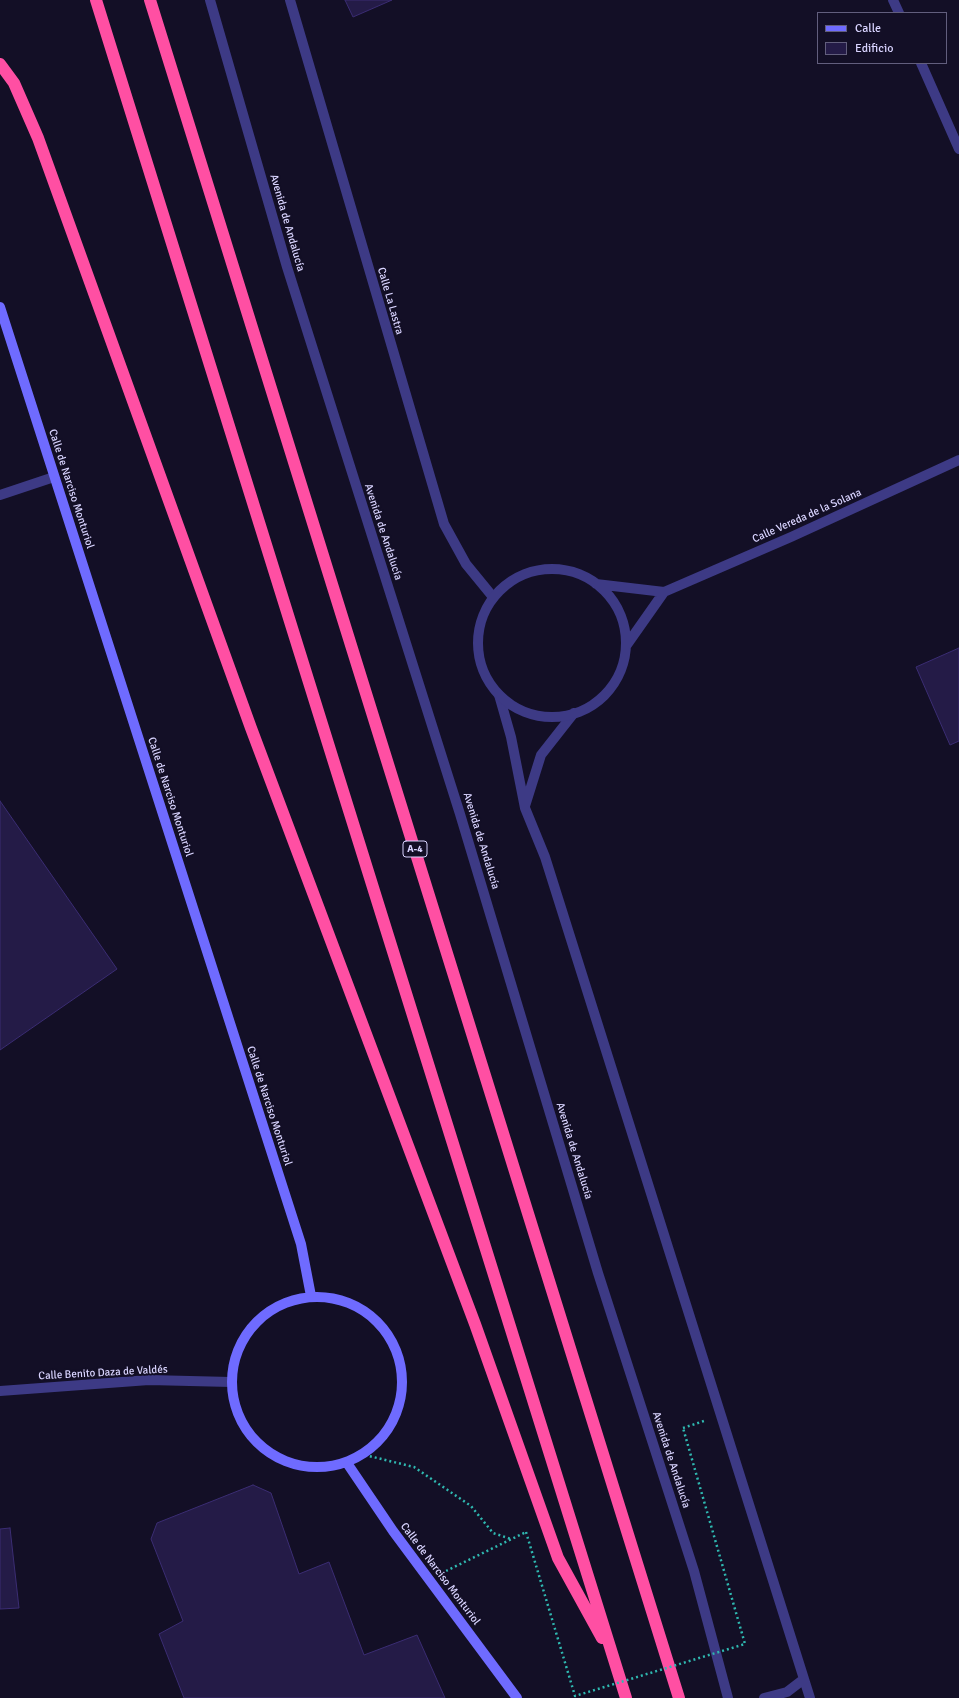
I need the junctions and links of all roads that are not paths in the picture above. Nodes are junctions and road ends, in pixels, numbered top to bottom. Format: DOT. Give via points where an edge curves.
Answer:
graph roads {
  1 [pos="96,0"];
  2 [pos="150,0"];
  3 [pos="210,0"];
  4 [pos="290,0"];
  5 [pos="893,0"];
  6 [pos="899,12"];
  7 [pos="0,64"];
  8 [pos="921,64"];
  9 [pos="959,149"];
  10 [pos="0,307"];
  11 [pos="959,460"];
  12 [pos="54,477"];
  13 [pos="0,495"];
  14 [pos="596,584"];
  15 [pos="664,592"];
  16 [pos="493,597"];
  17 [pos="626,646"];
  18 [pos="499,695"];
  19 [pos="574,713"];
  20 [pos="525,808"];
  21 [pos="311,1296"];
  22 [pos="231,1382"];
  23 [pos="0,1391"];
  24 [pos="347,1463"];
  25 [pos="616,1662"];
  26 [pos="804,1679"];
  27 [pos="727,1694"];
  28 [pos="517,1698"];
  29 [pos="626,1698"];
  30 [pos="679,1698"];
  31 [pos="735,1698"];
  32 [pos="764,1698"];
  33 [pos="810,1698"];
  1 -- 25 [label="highway"];
  2 -- 30 [label="highway, A-4"];
  3 -- 27 [label="street, Avenida de Andalucía" via="287,267 460,814 598,1273 694,1571"];
  4 -- 16 [label="street, Calle La Lastra" via="444,524 466,564"];
  5 -- 6 [label="street"];
  7 -- 25 [label="highway" via="14,83 38,138 251,728 475,1324 558,1558"];
  8 -- 9 [label="street"];
  10 -- 12 [label="street, Calle de Narciso Monturiol"];
  11 -- 15 [label="street, Calle Vereda de la Solana"];
  12 -- 13 [label="street"];
  12 -- 21 [label="street, Calle de Narciso Monturiol" via="300,1244"];
  14 -- 15 [label="street"];
  14 -- 16 [label="street" via="576,573 553,569 531,572 510,581"];
  14 -- 17 [label="street" via="609,596 619,612 625,628"];
  15 -- 17 [label="street"];
  16 -- 18 [label="street" via="483,616 478,636 479,658 486,678"];
  17 -- 19 [label="street" via="621,668 610,688 594,703"];
  18 -- 19 [label="street" via="516,707 534,714 554,716"];
  18 -- 20 [label="street" via="511,736"];
  19 -- 20 [label="street" via="540,755"];
  20 -- 26 [label="street" via="545,857"];
  21 -- 22 [label="street" via="286,1302 264,1315 246,1334 235,1356"];
  21 -- 24 [label="street" via="338,1299 364,1310 384,1328 398,1351 403,1378 400,1405 389,1430 371,1450"];
  22 -- 23 [label="street, Calle Benito Daza de Valdés" via="149,1380"];
  22 -- 24 [label="street" via="235,1409 248,1433 268,1452 292,1464 320,1468"];
  24 -- 28 [label="street, Calle de Narciso Monturiol" via="393,1531"];
  25 -- 29 [label="highway"];
  26 -- 32 [label="street" via="787,1692"];
  26 -- 33 [label="street"];
  27 -- 31 [label="street, Avenida de Andalucía"];
}
